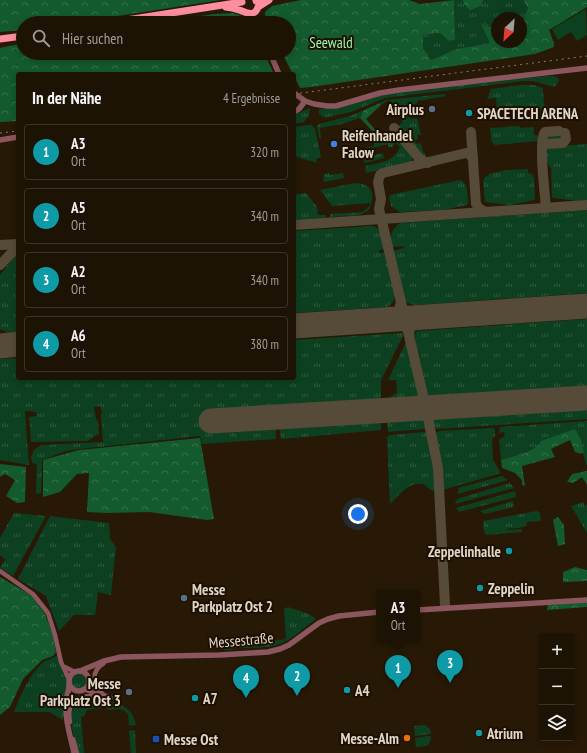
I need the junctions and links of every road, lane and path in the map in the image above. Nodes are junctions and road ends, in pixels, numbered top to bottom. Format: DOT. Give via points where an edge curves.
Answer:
graph roads {
  1 [pos="269,0"];
  2 [pos="243,1"];
  3 [pos="224,6"];
  4 [pos="253,7"];
  5 [pos="152,16"];
  6 [pos="16,37"];
  7 [pos="0,39"];
  8 [pos="273,60"];
  9 [pos="587,68"];
  10 [pos="278,72"];
  11 [pos="296,94"];
  12 [pos="305,101"];
  13 [pos="296,111"];
  14 [pos="16,137"];
  15 [pos="0,140"];
  16 [pos="0,571"];
  17 [pos="587,600"];
  18 [pos="420,610"];
  19 [pos="376,612"];
  20 [pos="112,658"];
  21 [pos="96,665"];
  22 [pos="65,667"];
  23 [pos="77,672"];
  24 [pos="88,680"];
  25 [pos="69,682"];
  26 [pos="83,689"];
  27 [pos="76,690"];
  28 [pos="104,696"];
  29 [pos="111,698"];
  30 [pos="66,711"];
  31 [pos="76,753"];
  1 -- 4 [label="main road"];
  2 -- 3 [label="main road"];
  2 -- 4 [label="main road" via="241,8"];
  3 -- 4 [label="main road"];
  3 -- 5 [label="main road"];
  6 -- 7 [label="main road"];
  8 -- 10 [label="street"];
  9 -- 12 [label="street" via="399,90 380,93 347,104 327,106"];
  11 -- 12 [label="street, bridge"];
  12 -- 13 [label="street"];
  14 -- 15 [label="street"];
  16 -- 22 [label="street" via="33,594 48,613 61,662"];
  17 -- 18 [label="street"];
  19 -- 20 [label="street, Messestraße" via="328,619 289,645 268,652"];
  20 -- 21 [label="street, Messestraße"];
  20 -- 28 [label="street" via="100,665 95,672 97,687"];
  21 -- 23 [label="street, Messestraße"];
  21 -- 24 [label="street"];
  22 -- 23 [label="street"];
  22 -- 25 [label="street"];
  23 -- 24 [label="street" via="86,674"];
  23 -- 25 [label="street" via="71,675"];
  24 -- 26 [label="street"];
  24 -- 28 [label="street"];
  25 -- 27 [label="street"];
  25 -- 30 [label="street"];
  26 -- 27 [label="street"];
  26 -- 28 [label="street"];
  27 -- 30 [label="street"];
  28 -- 29 [label="street"];
  28 -- 31 [label="street" via="80,697 70,708 69,718"];
  30 -- 31 [label="street" via="67,724"];
}
